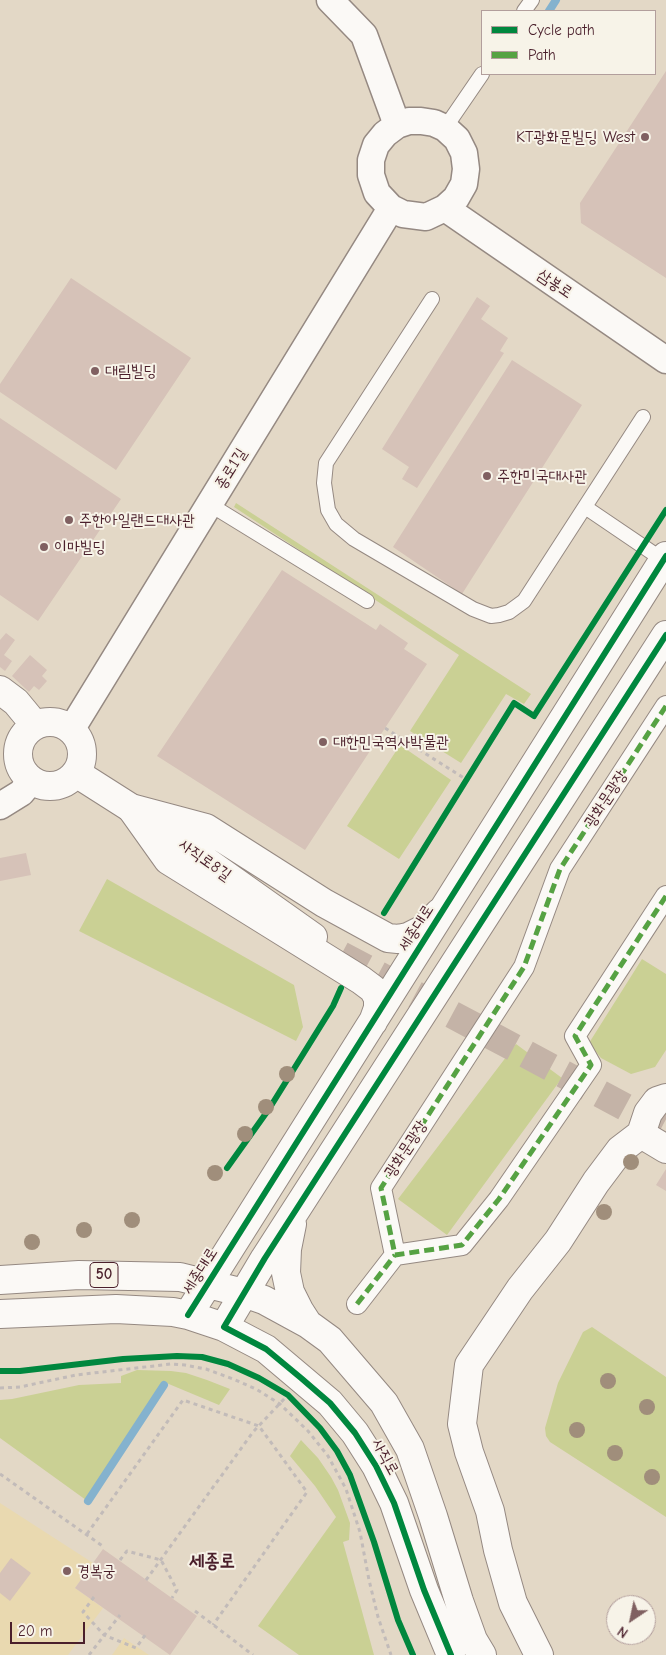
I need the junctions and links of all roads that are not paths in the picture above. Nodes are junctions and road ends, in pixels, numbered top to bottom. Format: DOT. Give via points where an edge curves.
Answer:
graph roads {
  1 [pos="330,0"];
  2 [pos="481,75"];
  3 [pos="397,125"];
  4 [pos="445,128"];
  5 [pos="392,208"];
  6 [pos="445,208"];
  7 [pos="432,299"];
  8 [pos="666,360"];
  9 [pos="643,417"];
  10 [pos="210,504"];
  11 [pos="584,507"];
  12 [pos="665,558"];
  13 [pos="367,601"];
  14 [pos="666,635"];
  15 [pos="0,690"];
  16 [pos="666,706"];
  17 [pos="0,710"];
  18 [pos="31,728"];
  19 [pos="71,730"];
  20 [pos="76,773"];
  21 [pos="32,780"];
  22 [pos="0,806"];
  23 [pos="131,808"];
  24 [pos="666,896"];
  25 [pos="444,909"];
  26 [pos="333,950"];
  27 [pos="372,1022"];
  28 [pos="666,1098"];
  29 [pos="640,1134"];
  30 [pos="666,1149"];
  31 [pos="294,1213"];
  32 [pos="395,1255"];
  33 [pos="0,1280"];
  34 [pos="208,1283"];
  35 [pos="244,1293"];
  36 [pos="357,1304"];
  37 [pos="0,1314"];
  38 [pos="188,1315"];
  39 [pos="308,1324"];
  40 [pos="224,1327"];
  41 [pos="451,1655"];
  42 [pos="482,1655"];
  43 [pos="539,1655"];
  1 -- 3 [label="street" via="364,35"];
  2 -- 4 [label="lane"];
  3 -- 4 [label="street" via="422,120"];
  3 -- 5 [label="street" via="376,146 370,175 377,193"];
  4 -- 6 [label="street" via="464,153 466,168 464,184"];
  5 -- 6 [label="street" via="403,214 426,217"];
  5 -- 10 [label="street, 종로1길"];
  6 -- 8 [label="street, 삼봉로"];
  7 -- 11 [label="lane" via="326,463 324,483 328,510 336,524 354,539 473,609 491,616 509,612 524,601"];
  9 -- 11 [label="lane"];
  10 -- 13 [label="lane"];
  10 -- 19 [label="street, 종로1길"];
  11 -- 12 [label="lane"];
  12 -- 25 [label="main road, 세종대로"];
  14 -- 31 [label="main road"];
  15 -- 18 [label="main road" via="16,702"];
  16 -- 32 [label="street, 광화문광장" via="560,869 524,966 381,1188"];
  17 -- 18 [label="main road"];
  18 -- 19 [label="main road" via="44,722 54,722"];
  18 -- 21 [label="main road" via="19,747 18,756 20,766"];
  19 -- 20 [label="main road" via="81,746 82,755"];
  20 -- 21 [label="main road" via="69,780 50,786"];
  20 -- 23 [label="main road, 사직로8길"];
  21 -- 22 [label="street"];
  23 -- 25 [label="main road" via="206,828 324,903 388,938 408,937 424,930"];
  23 -- 26 [label="main road, 사직로8길"];
  23 -- 27 [label="main road" via="168,860 373,989 378,998 378,1008"];
  24 -- 32 [label="street" via="575,1036 591,1065 499,1199 462,1246"];
  25 -- 27 [label="main road, 세종대로"];
  27 -- 34 [label="main road, 세종대로"];
  28 -- 29 [label="main road" via="657,1101"];
  29 -- 30 [label="main road"];
  29 -- 43 [label="main road" via="620,1150 596,1182 469,1365 462,1424 490,1511 512,1603"];
  31 -- 35 [label="main road"];
  31 -- 39 [label="main road" via="286,1273 290,1292"];
  32 -- 36 [label="street"];
  33 -- 34 [label="main road, 50" via="157,1275"];
  34 -- 35 [label="main road, 50"];
  34 -- 38 [label="main road, 세종대로"];
  35 -- 39 [label="main road, 사직로"];
  35 -- 40 [label="main road"];
  37 -- 38 [label="main road, 50" via="116,1309"];
  38 -- 40 [label="main road, 사직로"];
  39 -- 42 [label="main road, 사직로" via="339,1350 384,1403 397,1424 410,1449 459,1601"];
  40 -- 41 [label="main road, 사직로" via="266,1349 330,1403 356,1433 394,1503"];
}
